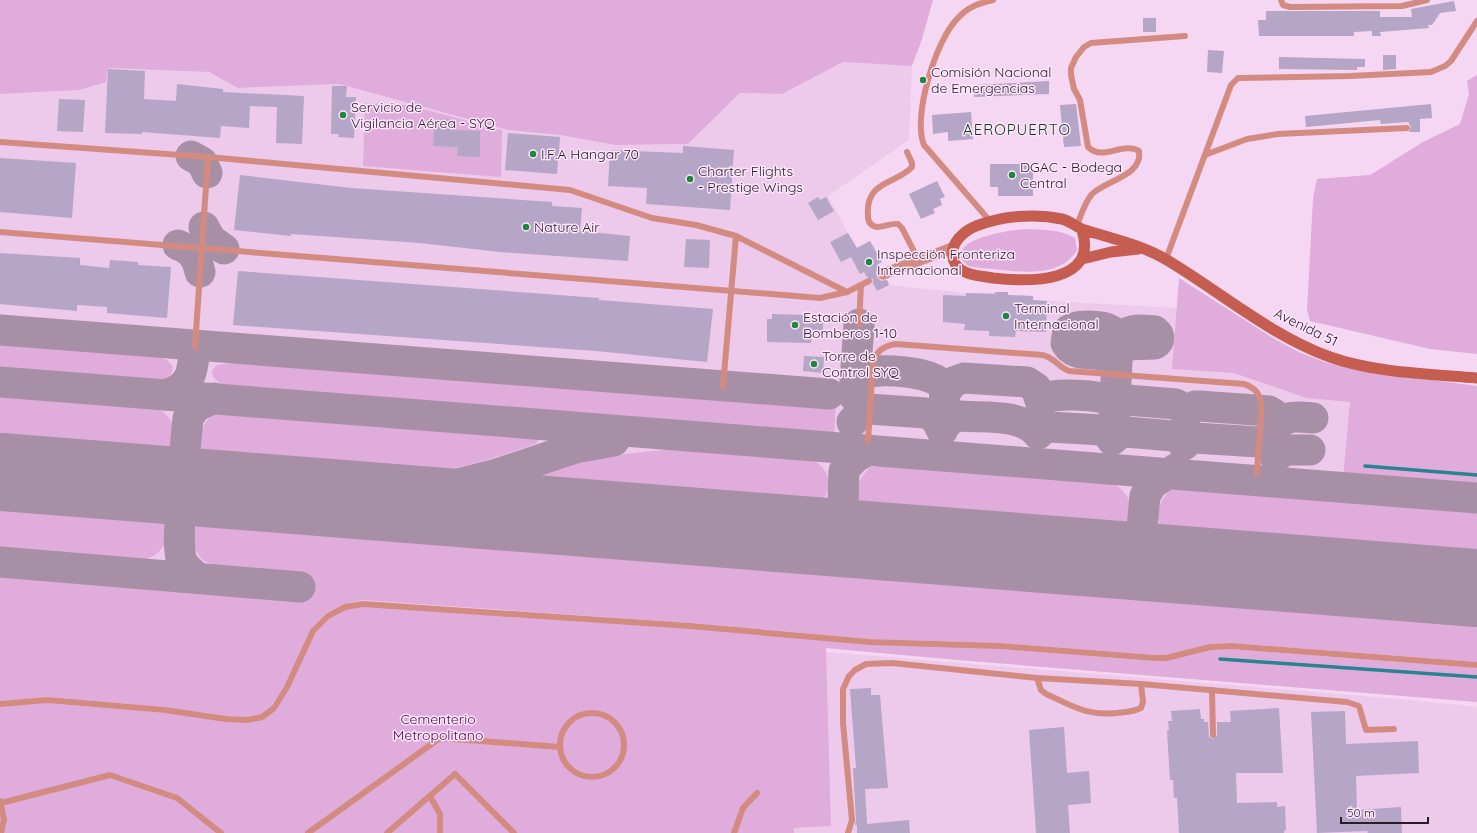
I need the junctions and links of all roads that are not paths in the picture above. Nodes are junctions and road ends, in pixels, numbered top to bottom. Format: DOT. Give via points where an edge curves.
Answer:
graph roads {
  1 [pos="993,0"];
  2 [pos="1281,0"];
  3 [pos="1428,0"];
  4 [pos="1477,21"];
  5 [pos="1185,36"];
  6 [pos="1407,128"];
  7 [pos="0,142"];
  8 [pos="907,152"];
  9 [pos="1205,155"];
  10 [pos="208,157"];
  11 [pos="990,221"];
  12 [pos="1079,227"];
  13 [pos="0,232"];
  14 [pos="736,236"];
  15 [pos="202,247"];
  16 [pos="952,248"];
  17 [pos="1141,248"];
  18 [pos="918,259"];
  19 [pos="1082,259"];
  20 [pos="1166,259"];
  21 [pos="884,274"];
  22 [pos="869,281"];
  23 [pos="862,286"];
  24 [pos="731,292"];
  25 [pos="847,292"];
  26 [pos="859,324"];
  27 [pos="195,346"];
  28 [pos="1477,378"];
  29 [pos="723,386"];
  30 [pos="868,442"];
  31 [pos="1256,473"];
  32 [pos="1477,665"];
  33 [pos="1037,678"];
  34 [pos="1141,684"];
  35 [pos="1212,690"];
  36 [pos="0,704"];
  37 [pos="1394,729"];
  38 [pos="1213,735"];
  39 [pos="560,747"];
  40 [pos="757,793"];
  41 [pos="430,796"];
  42 [pos="1,802"];
  43 [pos="1,833"];
  44 [pos="221,833"];
  45 [pos="308,833"];
  46 [pos="387,833"];
  47 [pos="440,833"];
  48 [pos="514,833"];
  49 [pos="734,833"];
  50 [pos="848,833"];
  1 -- 11 [label="lane" via="980,2 966,10 949,30 930,72 920,127 924,145"];
  2 -- 3 [label="lane" via="1283,5 1290,7 1402,6"];
  4 -- 9 [label="lane" via="1451,61 1431,72 1238,78 1231,86"];
  5 -- 12 [label="lane" via="1091,43 1076,57 1071,75 1080,100 1088,146 1093,151 1104,154 1133,147 1139,151 1140,156 1132,171 1093,193 1088,199"];
  6 -- 9 [label="lane" via="1278,134 1247,139"];
  7 -- 10 [label="lane"];
  8 -- 18 [label="lane" via="912,167 880,186 870,200 868,219 876,227 898,224"];
  9 -- 20 [label="lane"];
  10 -- 14 [label="lane" via="570,190 652,218 696,225"];
  10 -- 15 [label="lane"];
  11 -- 12 [label="main road, Avenida 51" via="1010,217 1038,217 1062,219"];
  11 -- 16 [label="main road, Avenida 51" via="972,228 958,238"];
  12 -- 17 [label="main road, Avenida 51"];
  12 -- 19 [label="main road" via="1085,239"];
  13 -- 15 [label="lane"];
  14 -- 24 [label="lane"];
  14 -- 25 [label="lane"];
  15 -- 24 [label="lane"];
  15 -- 27 [label="lane"];
  16 -- 18 [label="street"];
  16 -- 19 [label="main road" via="953,258 960,269 972,275 1004,279 1040,280 1056,277 1071,270"];
  17 -- 19 [label="main road"];
  17 -- 20 [label="main road, Avenida 51"];
  18 -- 21 [label="street"];
  20 -- 28 [label="main road, Avenida 51" via="1277,332 1332,358 1389,370"];
  22 -- 23 [label="lane"];
  23 -- 25 [label="lane"];
  23 -- 26 [label="lane"];
  24 -- 25 [label="lane" via="820,298"];
  24 -- 29 [label="lane"];
  30 -- 31 [label="lane" via="873,364 875,356 887,346 896,344 1042,355 1049,356 1069,371 1251,386 1258,393 1261,406"];
  32 -- 36 [label="lane" via="1230,646 1210,647 1166,658 1155,658 1000,646 870,642 690,626 363,604 345,607 328,616 313,631 287,687 274,708 262,717 247,720 226,719 165,710 47,700"];
  33 -- 34 [label="lane"];
  33 -- 34 [label="lane" via="1041,690 1046,694 1099,715 1134,712 1141,708"];
  33 -- 50 [label="lane" via="892,663 866,664 855,670 846,683 842,701 852,820"];
  34 -- 35 [label="lane"];
  35 -- 37 [label="lane" via="1354,703 1359,706 1366,730"];
  35 -- 38 [label="lane"];
  39 -- 39 [label="lane" via="563,758 570,768 591,777 603,775 613,769 624,749 623,737 618,726 610,718 587,713 576,717 567,725"];
  39 -- 45 [label="lane" via="440,738"];
  40 -- 49 [label="lane" via="744,808"];
  41 -- 46 [label="lane"];
  41 -- 47 [label="lane" via="440,814"];
  41 -- 48 [label="lane" via="455,774"];
  42 -- 43 [label="lane" via="4,819"];
  42 -- 44 [label="lane" via="110,775 177,798"];
}
